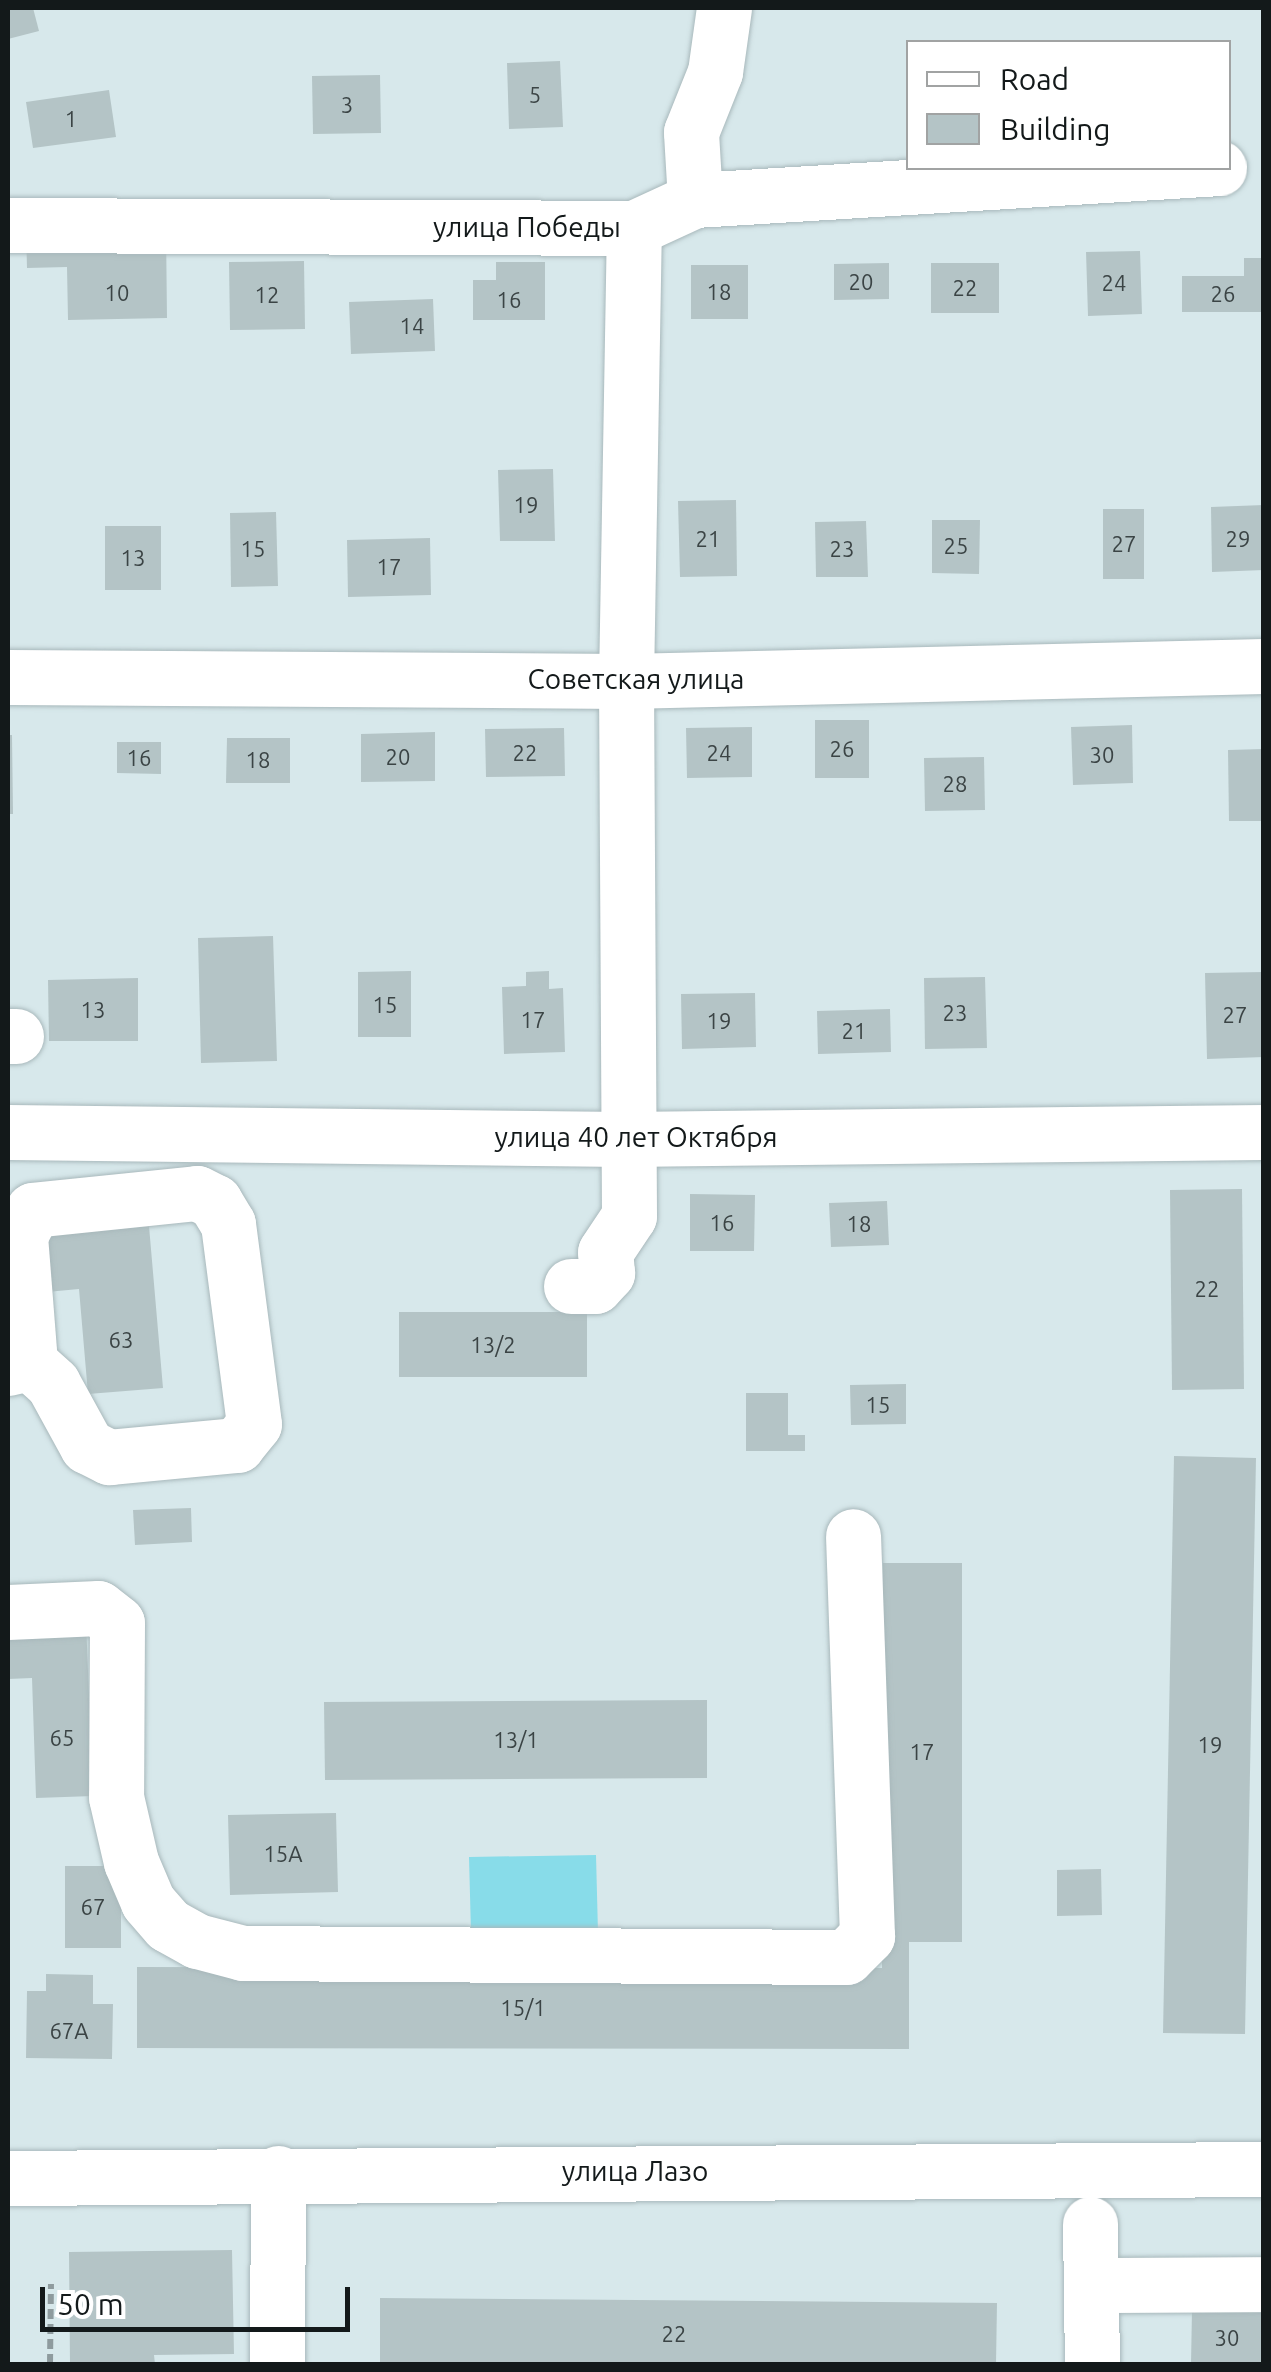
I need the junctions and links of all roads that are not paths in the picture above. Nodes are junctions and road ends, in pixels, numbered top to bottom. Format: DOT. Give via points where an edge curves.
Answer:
graph roads {
  1 [pos="724,8"];
  2 [pos="1264,165"];
  3 [pos="1231,167"];
  4 [pos="1186,170"];
  5 [pos="695,200"];
  6 [pos="8,225"];
  7 [pos="634,228"];
  8 [pos="1264,666"];
  9 [pos="8,676"];
  10 [pos="626,681"];
  11 [pos="8,1132"];
  12 [pos="1264,1132"];
  13 [pos="624,1140"];
  14 [pos="571,1286"];
  15 [pos="19,1366"];
  16 [pos="853,1536"];
  17 [pos="8,1612"];
  18 [pos="1264,2169"];
  19 [pos="278,2172"];
  20 [pos="8,2178"];
  21 [pos="1090,2224"];
  22 [pos="1264,2284"];
  23 [pos="1091,2285"];
  24 [pos="278,2364"];
  25 [pos="1092,2364"];
  1 -- 5 [label="street" via="715,72 691,132"];
  2 -- 3 [label="street"];
  4 -- 5 [label="street, улица Победы"];
  5 -- 7 [label="street, улица Победы"];
  6 -- 7 [label="street, улица Победы"];
  7 -- 10 [label="street"];
  8 -- 10 [label="street, Советская улица"];
  9 -- 10 [label="street, Советская улица"];
  10 -- 13 [label="street"];
  11 -- 13 [label="street, улица 40 лет Октября"];
  12 -- 13 [label="street, улица 40 лет Октября"];
  13 -- 14 [label="street" via="629,1216 605,1252 607,1273 596,1286"];
  15 -- 15 [label="street" via="54,1384 87,1446 109,1457 237,1445 254,1424 228,1224 216,1202 197,1193 33,1210 20,1236"];
  16 -- 17 [label="street" via="867,1936 846,1957 243,1953 197,1941 168,1925 148,1902 131,1862 116,1797 117,1624 98,1608"];
  18 -- 19 [label="street, улица Лазо"];
  19 -- 20 [label="street, улица Лазо"];
  19 -- 24 [label="street"];
  21 -- 23 [label="street"];
  22 -- 23 [label="street"];
  23 -- 25 [label="street"];
}
